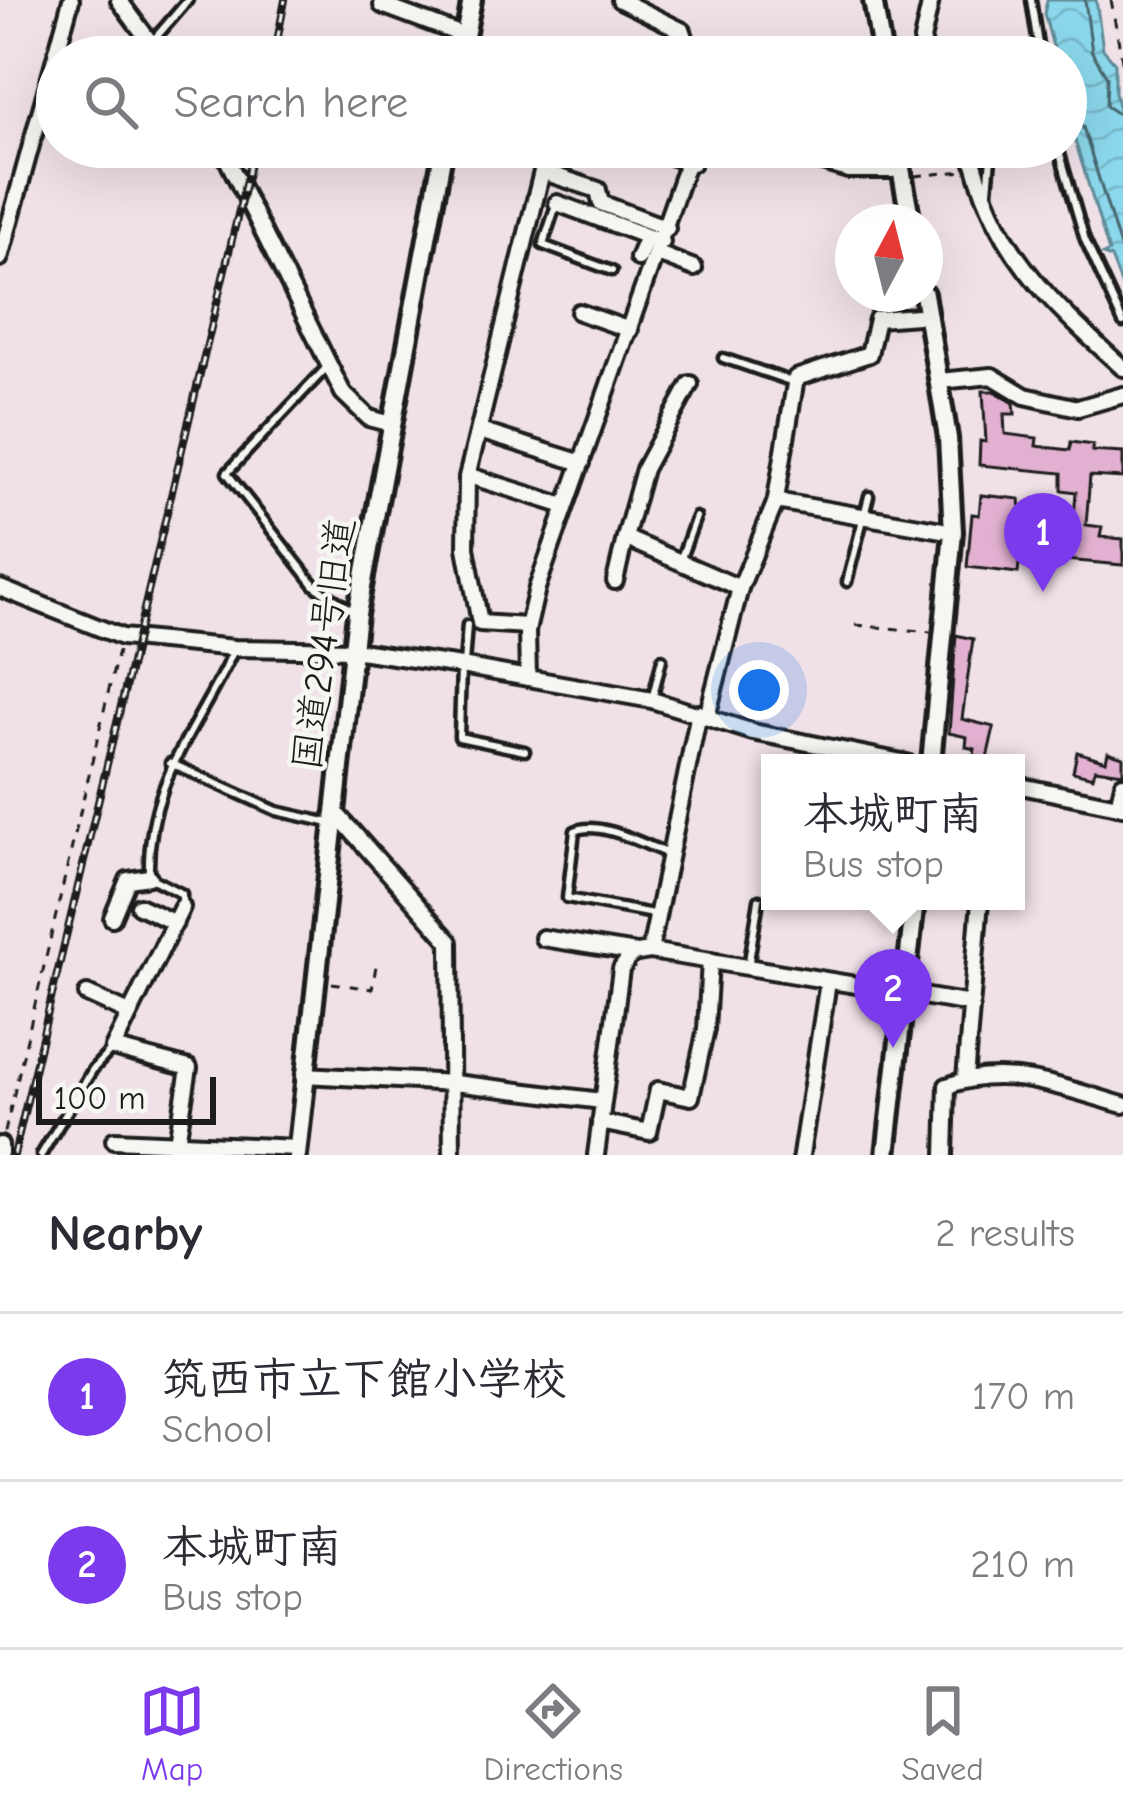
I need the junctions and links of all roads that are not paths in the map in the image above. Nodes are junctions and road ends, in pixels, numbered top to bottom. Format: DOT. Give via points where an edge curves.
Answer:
graph roads {
  1 [pos="71,0"];
  2 [pos="118,0"];
  3 [pos="188,0"];
  4 [pos="383,0"];
  5 [pos="472,0"];
  6 [pos="620,0"];
  7 [pos="873,0"];
  8 [pos="931,0"];
  9 [pos="1031,0"];
  10 [pos="465,35"];
  11 [pos="61,36"];
  12 [pos="146,36"];
  13 [pos="157,36"];
  14 [pos="684,36"];
  15 [pos="879,36"];
  16 [pos="923,36"];
  17 [pos="1037,36"];
  18 [pos="36,127"];
  19 [pos="231,168"];
  20 [pos="440,168"];
  21 [pos="545,168"];
  22 [pos="688,168"];
  23 [pos="841,168"];
  24 [pos="901,168"];
  25 [pos="976,168"];
  26 [pos="993,168"];
  27 [pos="1064,168"];
  28 [pos="892,170"];
  29 [pos="544,172"];
  30 [pos="984,197"];
  31 [pos="557,203"];
  32 [pos="907,204"];
  33 [pos="658,240"];
  34 [pos="0,258"];
  35 [pos="638,258"];
  36 [pos="694,268"];
  37 [pos="613,271"];
  38 [pos="579,312"];
  39 [pos="927,312"];
  40 [pos="918,316"];
  41 [pos="1123,323"];
  42 [pos="630,330"];
  43 [pos="723,358"];
  44 [pos="329,365"];
  45 [pos="1123,368"];
  46 [pos="939,381"];
  47 [pos="795,383"];
  48 [pos="690,384"];
  49 [pos="1123,395"];
  50 [pos="392,424"];
  51 [pos="483,432"];
  52 [pos="582,463"];
  53 [pos="473,477"];
  54 [pos="869,496"];
  55 [pos="775,505"];
  56 [pos="565,506"];
  57 [pos="696,517"];
  58 [pos="863,520"];
  59 [pos="942,530"];
  60 [pos="626,538"];
  61 [pos="680,562"];
  62 [pos="615,581"];
  63 [pos="847,582"];
  64 [pos="0,587"];
  65 [pos="740,588"];
  66 [pos="357,614"];
  67 [pos="467,626"];
  68 [pos="528,626"];
  69 [pos="234,648"];
  70 [pos="353,650"];
  71 [pos="662,659"];
  72 [pos="463,666"];
  73 [pos="528,678"];
  74 [pos="652,700"];
  75 [pos="703,715"];
  76 [pos="525,752"];
  77 [pos="869,754"];
  78 [pos="932,754"];
  79 [pos="170,764"];
  80 [pos="1123,784"];
  81 [pos="1025,787"];
  82 [pos="1121,806"];
  83 [pos="334,818"];
  84 [pos="669,854"];
  85 [pos="149,877"];
  86 [pos="759,900"];
  87 [pos="140,906"];
  88 [pos="182,907"];
  89 [pos="914,910"];
  90 [pos="979,910"];
  91 [pos="657,915"];
  92 [pos="112,918"];
  93 [pos="175,922"];
  94 [pos="543,938"];
  95 [pos="643,952"];
  96 [pos="710,962"];
  97 [pos="748,968"];
  98 [pos="828,982"];
  99 [pos="87,994"];
  100 [pos="904,994"];
  101 [pos="971,1004"];
  102 [pos="129,1013"];
  103 [pos="113,1048"];
  104 [pos="304,1075"];
  105 [pos="965,1079"];
  106 [pos="454,1083"];
  107 [pos="602,1101"];
  108 [pos="1123,1106"];
  109 [pos="599,1122"];
  110 [pos="114,1140"];
  111 [pos="146,1148"];
  112 [pos="176,1148"];
  113 [pos="229,1150"];
  114 [pos="297,1151"];
  115 [pos="41,1155"];
  116 [pos="452,1155"];
  117 [pos="596,1155"];
  118 [pos="801,1155"];
  119 [pos="886,1155"];
  120 [pos="945,1155"];
  1 -- 11 [label="street"];
  2 -- 12 [label="street"];
  3 -- 13 [label="lane"];
  4 -- 10 [label="street"];
  5 -- 10 [label="street"];
  6 -- 14 [label="street"];
  7 -- 15 [label="street"];
  8 -- 16 [label="street"];
  9 -- 17 [label="lane"];
  18 -- 34 [label="street"];
  19 -- 44 [label="street"];
  20 -- 50 [label="street, 国道294号旧道"];
  21 -- 29 [label="street"];
  22 -- 33 [label="street"];
  23 -- 28 [label="street"];
  24 -- 32 [label="street"];
  25 -- 30 [label="street"];
  26 -- 30 [label="lane"];
  27 -- 41 [label="lane" via="1085,240"];
  29 -- 33 [label="street" via="598,190 602,203"];
  29 -- 68 [label="street" via="467,477 466,548 480,623"];
  30 -- 45 [label="street" via="1016,262"];
  31 -- 33 [label="street"];
  31 -- 37 [label="lane" via="543,245"];
  33 -- 35 [label="street"];
  33 -- 36 [label="street"];
  33 -- 42 [label="street"];
  38 -- 42 [label="street"];
  39 -- 46 [label="street"];
  40 -- 47 [label="street" via="877,319 869,354 801,372"];
  42 -- 52 [label="street"];
  43 -- 47 [label="lane"];
  44 -- 50 [label="street" via="355,409"];
  44 -- 66 [label="lane" via="227,472 315,586"];
  46 -- 49 [label="street" via="992,376 1025,396 1078,408"];
  46 -- 78 [label="street" via="953,532"];
  47 -- 55 [label="street"];
  48 -- 60 [label="street" via="644,470"];
  50 -- 66 [label="street, 国道294号旧道"];
  51 -- 52 [label="street"];
  52 -- 56 [label="street"];
  53 -- 56 [label="street"];
  54 -- 58 [label="lane"];
  55 -- 58 [label="street"];
  55 -- 65 [label="street"];
  56 -- 68 [label="street"];
  57 -- 61 [label="lane"];
  58 -- 59 [label="street"];
  58 -- 63 [label="lane"];
  60 -- 61 [label="street"];
  60 -- 62 [label="street"];
  61 -- 65 [label="street"];
  64 -- 69 [label="street" via="122,637"];
  65 -- 75 [label="street"];
  66 -- 70 [label="street, 国道294号旧道"];
  67 -- 72 [label="lane"];
  68 -- 73 [label="street"];
  69 -- 70 [label="street"];
  69 -- 79 [label="lane"];
  70 -- 72 [label="street"];
  70 -- 83 [label="street, 国道294号旧道"];
  71 -- 74 [label="lane"];
  72 -- 73 [label="street"];
  72 -- 76 [label="lane" via="459,737"];
  73 -- 74 [label="street"];
  74 -- 75 [label="street"];
  75 -- 77 [label="street"];
  75 -- 84 [label="street"];
  79 -- 83 [label="lane" via="277,811"];
  79 -- 85 [label="lane" via="151,828"];
  80 -- 82 [label="street"];
  81 -- 82 [label="street"];
  83 -- 104 [label="street, 国道294号旧道"];
  83 -- 106 [label="street" via="450,942"];
  84 -- 91 [label="street"];
  84 -- 91 [label="lane" via="603,831 575,831 567,898"];
  85 -- 88 [label="lane" via="182,894"];
  85 -- 92 [label="street" via="128,880"];
  86 -- 97 [label="lane"];
  87 -- 93 [label="street"];
  88 -- 93 [label="street"];
  89 -- 100 [label="street"];
  90 -- 101 [label="street"];
  91 -- 95 [label="street"];
  93 -- 102 [label="street"];
  94 -- 95 [label="street"];
  95 -- 96 [label="street"];
  95 -- 107 [label="street" via="621,969"];
  96 -- 97 [label="street"];
  96 -- 109 [label="street" via="691,1097 658,1090 649,1132"];
  97 -- 98 [label="street"];
  98 -- 100 [label="street"];
  98 -- 118 [label="street"];
  99 -- 102 [label="street"];
  100 -- 101 [label="street"];
  100 -- 119 [label="street"];
  101 -- 105 [label="street"];
  102 -- 103 [label="street"];
  103 -- 112 [label="street" via="189,1069"];
  103 -- 115 [label="lane"];
  104 -- 106 [label="street"];
  104 -- 114 [label="street, 国道294号旧道"];
  105 -- 108 [label="street" via="1015,1075"];
  105 -- 120 [label="street" via="947,1086"];
  106 -- 107 [label="street"];
  106 -- 116 [label="street"];
  107 -- 109 [label="street"];
  109 -- 117 [label="street"];
  110 -- 111 [label="street"];
  111 -- 112 [label="street"];
  112 -- 113 [label="street"];
  113 -- 114 [label="street"];
}
